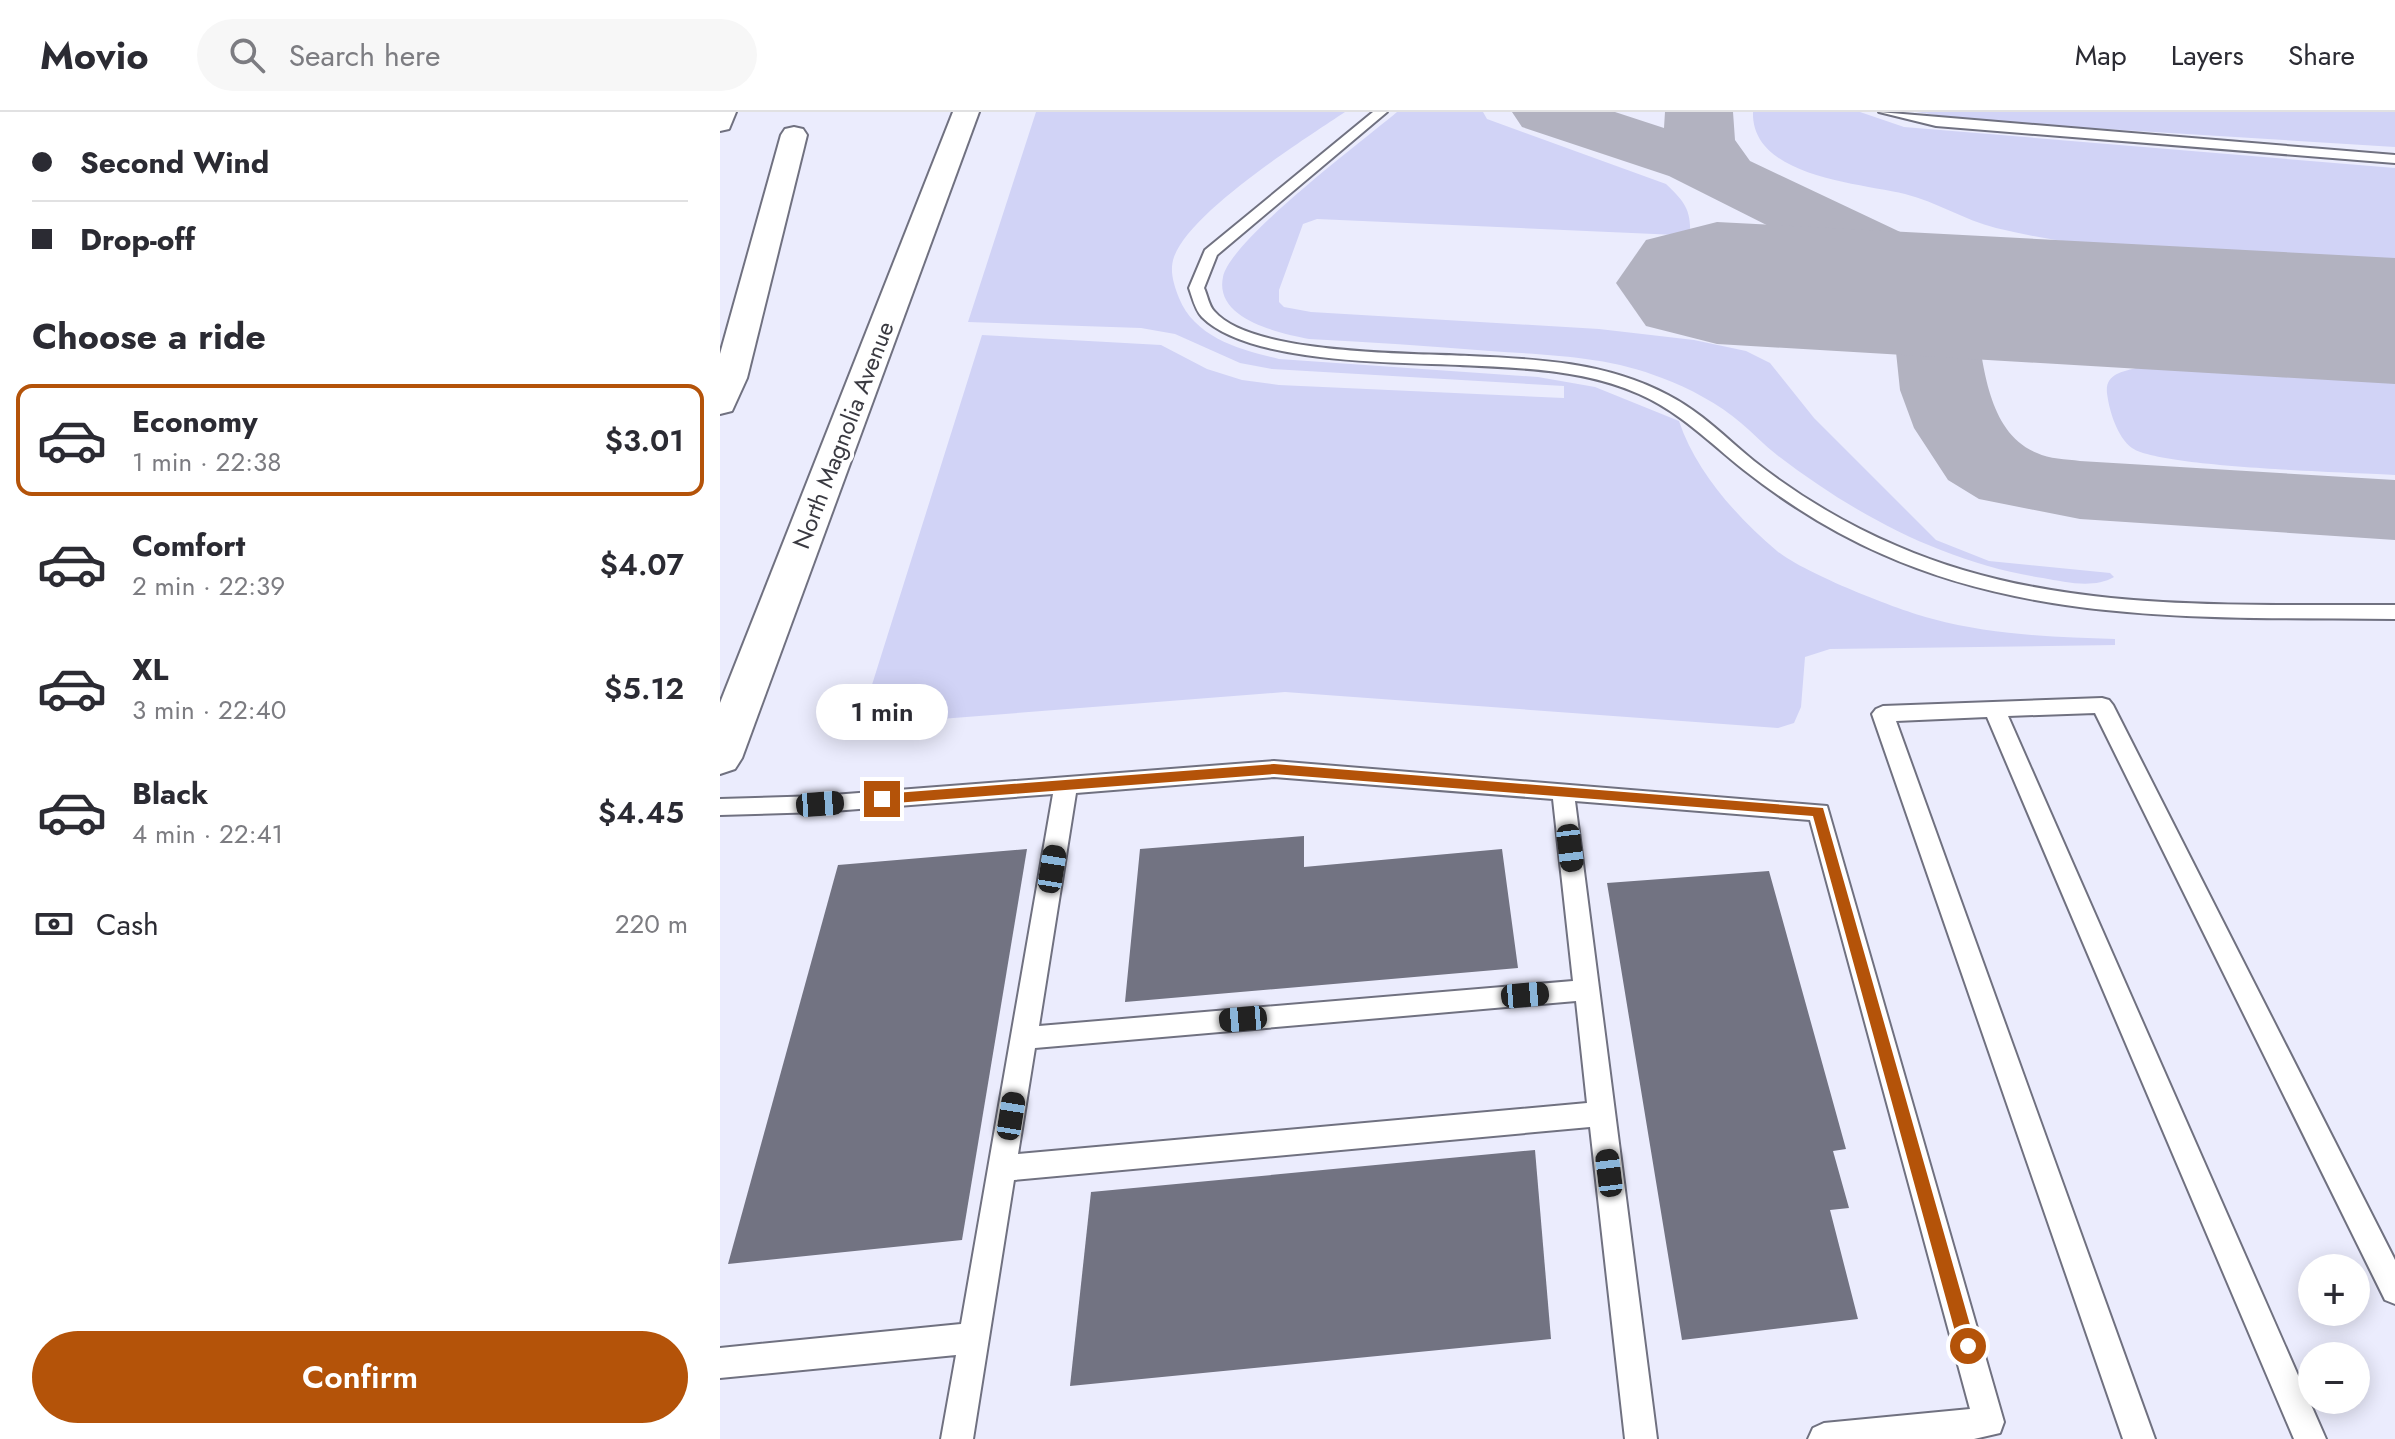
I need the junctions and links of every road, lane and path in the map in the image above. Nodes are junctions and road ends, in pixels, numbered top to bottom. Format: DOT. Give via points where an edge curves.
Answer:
graph roads {
  1 [pos="723,112"];
  2 [pos="966,112"];
  3 [pos="1381,112"];
  4 [pos="1885,112"];
  5 [pos="720,123"];
  6 [pos="797,123"];
  7 [pos="2395,159"];
  8 [pos="720,325"];
  9 [pos="720,404"];
  10 [pos="2395,612"];
  11 [pos="1994,709"];
  12 [pos="720,758"];
  13 [pos="1066,785"];
  14 [pos="1563,792"];
  15 [pos="720,807"];
  16 [pos="1587,990"];
  17 [pos="1024,1038"];
  18 [pos="1602,1114"];
  19 [pos="1002,1168"];
  20 [pos="2395,1290"];
  21 [pos="974,1338"];
  22 [pos="720,1363"];
  23 [pos="957,1439"];
  24 [pos="1641,1439"];
  25 [pos="1824,1439"];
  26 [pos="2139,1439"];
  27 [pos="2310,1439"];
  1 -- 5 [label="main road"];
  2 -- 12 [label="main road, North Magnolia Avenue"];
  3 -- 10 [label="lane" via="1210,253 1196,286 1203,306 1224,326 1306,352 1539,365 1624,382 1693,417 1756,470 1855,533 1920,563 1987,585 2140,607"];
  4 -- 7 [label="lane" via="1936,122"];
  6 -- 8 [label="main road"];
  6 -- 9 [label="main road"];
  11 -- 20 [label="lane" via="2102,705"];
  11 -- 26 [label="lane" via="1883,714"];
  11 -- 27 [label="lane"];
  13 -- 14 [label="lane" via="1274,769"];
  13 -- 15 [label="lane"];
  13 -- 17 [label="lane"];
  14 -- 16 [label="lane"];
  14 -- 25 [label="lane" via="1819,812 1989,1422"];
  16 -- 17 [label="lane"];
  16 -- 18 [label="lane"];
  17 -- 19 [label="lane"];
  18 -- 19 [label="lane"];
  18 -- 24 [label="lane"];
  19 -- 21 [label="lane"];
  21 -- 22 [label="lane"];
  21 -- 23 [label="lane"];
}
